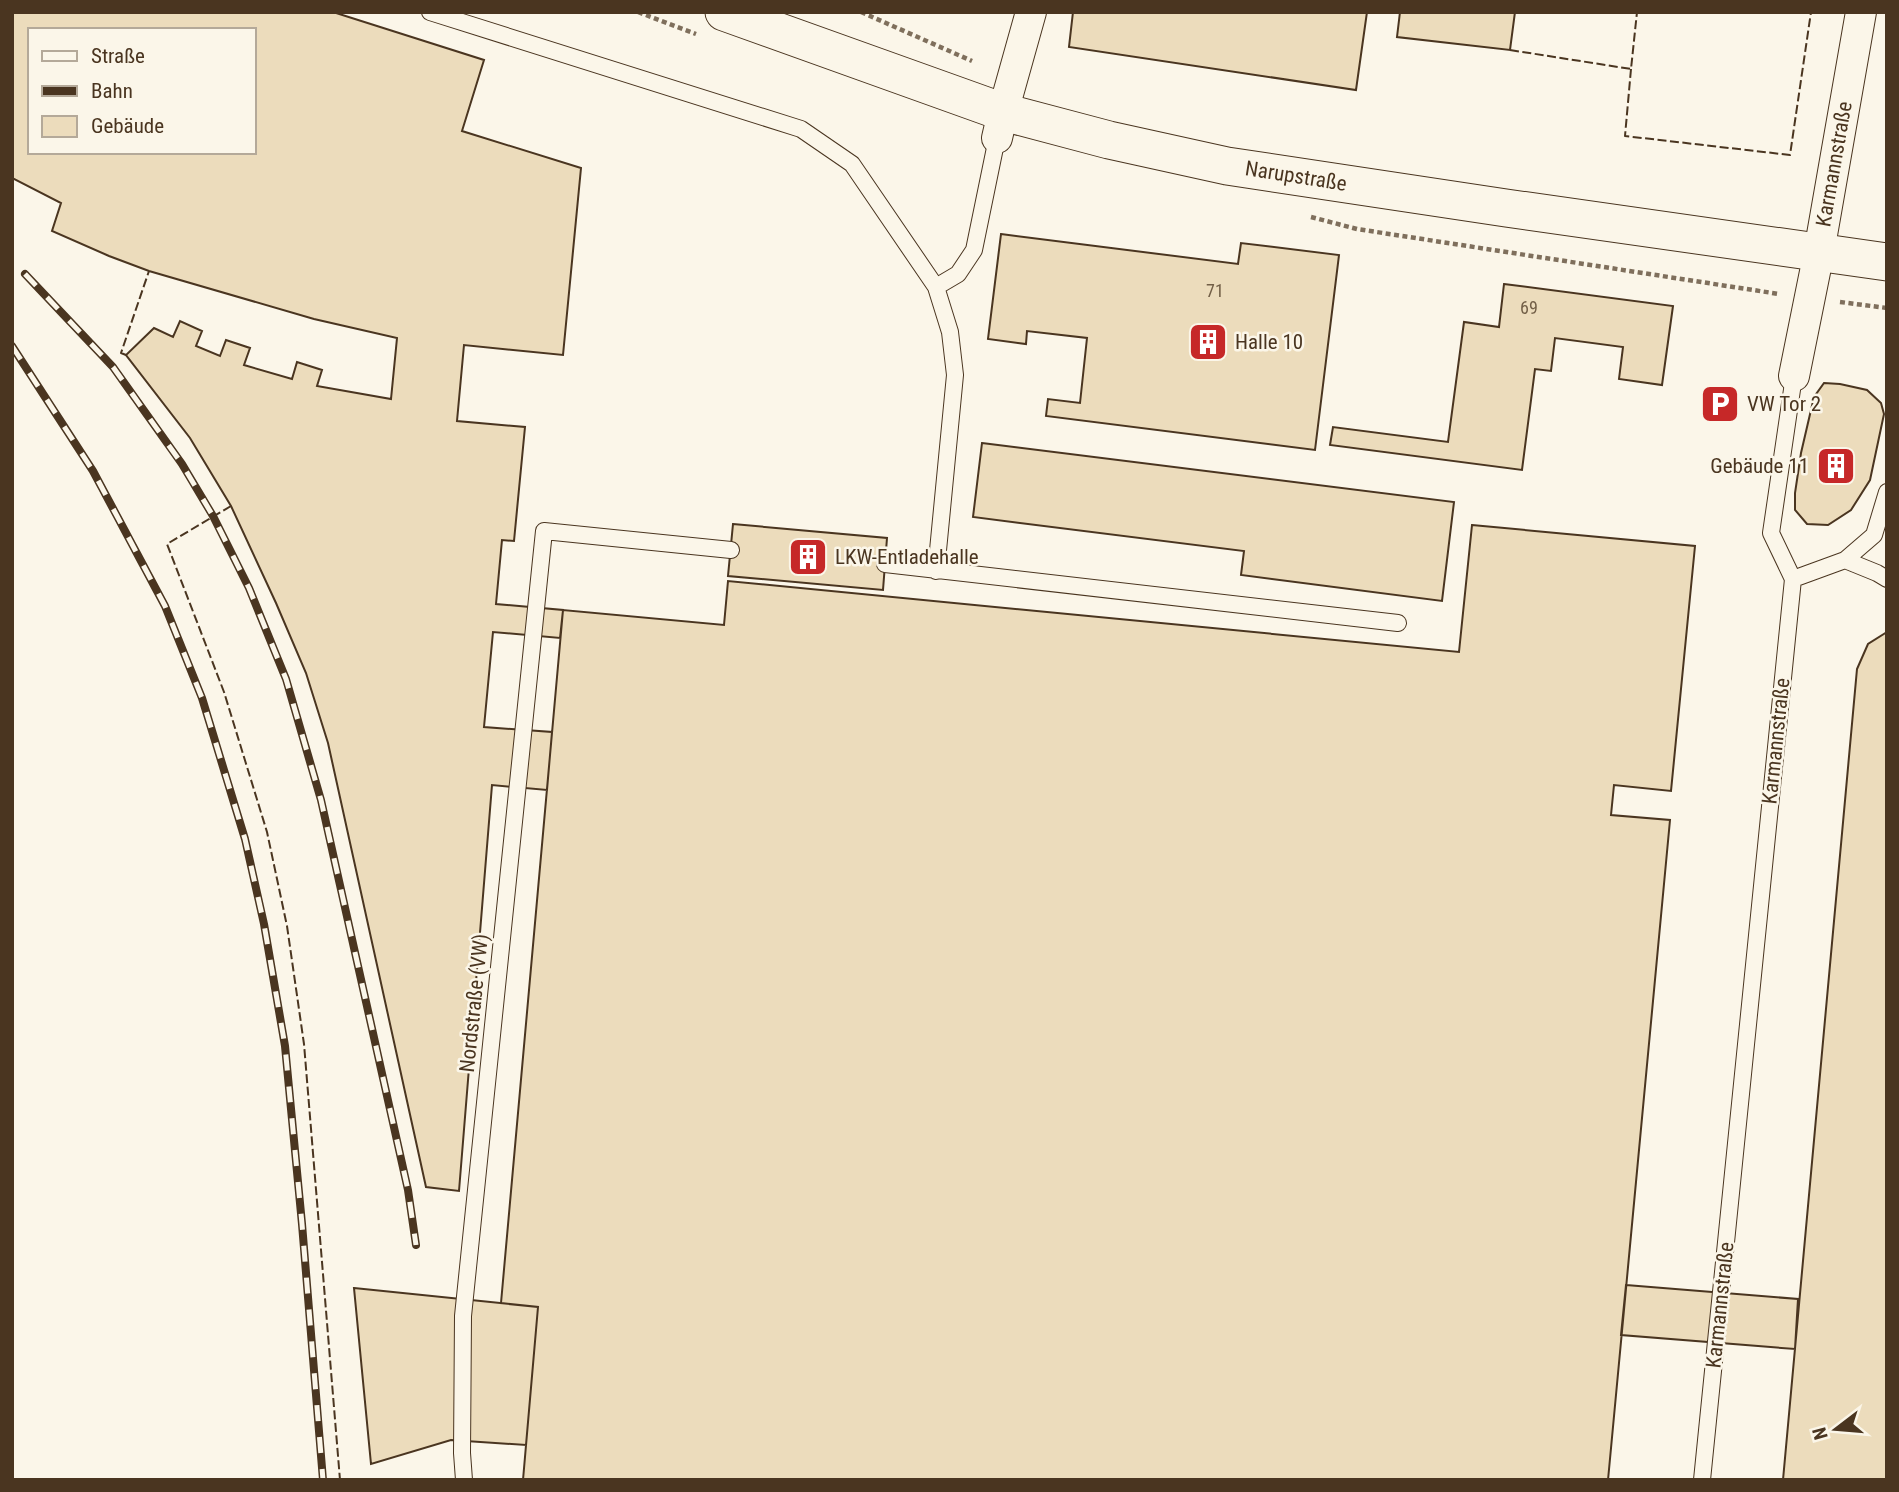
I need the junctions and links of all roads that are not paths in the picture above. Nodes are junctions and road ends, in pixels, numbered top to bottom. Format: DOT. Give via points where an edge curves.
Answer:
graph roads {
  1 [pos="430,12"];
  2 [pos="724,12"];
  3 [pos="1031,12"];
  4 [pos="1860,12"];
  5 [pos="1003,113"];
  6 [pos="1819,252"];
  7 [pos="1887,262"];
  8 [pos="936,287"];
  9 [pos="1794,376"];
  10 [pos="1887,492"];
  11 [pos="1883,517"];
  12 [pos="731,550"];
  13 [pos="1845,560"];
  14 [pos="885,564"];
  15 [pos="936,571"];
  16 [pos="1793,579"];
  17 [pos="1887,579"];
  18 [pos="1398,623"];
  19 [pos="464,1480"];
  20 [pos="1702,1480"];
  1 -- 8 [label="lane" via="801,129 852,164"];
  2 -- 5 [label="street, Narupstraße"];
  3 -- 5 [label="street"];
  4 -- 6 [label="street, Karmannstraße"];
  5 -- 6 [label="street, Narupstraße" via="1227,166"];
  5 -- 8 [label="lane" via="974,250 958,274"];
  6 -- 7 [label="street, Narupstraße"];
  6 -- 9 [label="street, Karmannstraße"];
  8 -- 15 [label="lane" via="950,332 955,374"];
  9 -- 16 [label="lane, Karmannstraße" via="1771,533"];
  10 -- 11 [label="lane"];
  11 -- 13 [label="lane" via="1874,535"];
  12 -- 19 [label="lane, Nordstraße (VW)" via="544,531 463,1317"];
  13 -- 16 [label="lane"];
  13 -- 17 [label="lane"];
  14 -- 15 [label="lane"];
  15 -- 18 [label="lane"];
  16 -- 20 [label="lane, Karmannstraße"];
}
